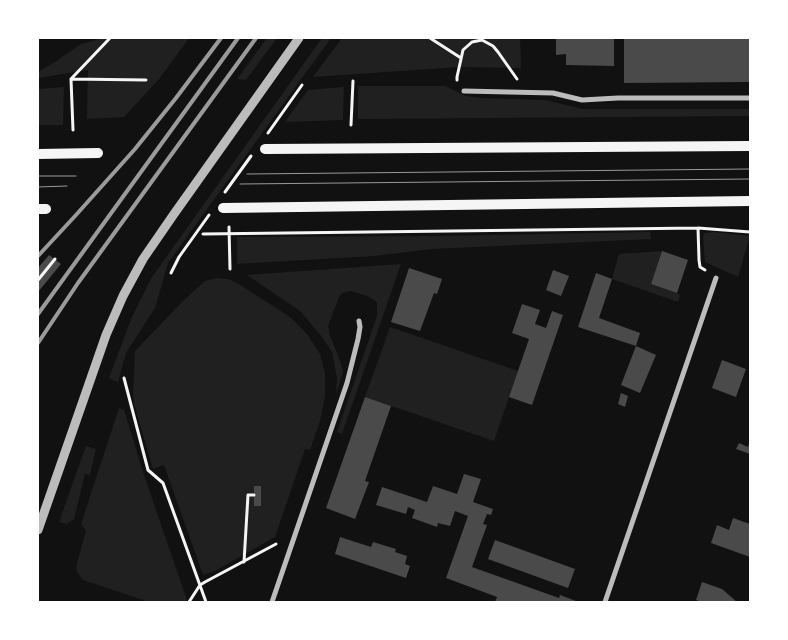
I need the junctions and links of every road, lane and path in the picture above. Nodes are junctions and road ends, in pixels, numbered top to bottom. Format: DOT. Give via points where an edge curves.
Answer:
graph roads {
  1 [pos="110,38"];
  2 [pos="299,38"];
  3 [pos="430,38"];
  4 [pos="461,58"];
  5 [pos="71,79"];
  6 [pos="146,80"];
  7 [pos="353,81"];
  8 [pos="302,84"];
  9 [pos="464,91"];
  10 [pos="520,92"];
  11 [pos="750,98"];
  12 [pos="351,125"];
  13 [pos="73,130"];
  14 [pos="264,144"];
  15 [pos="750,146"];
  16 [pos="98,153"];
  17 [pos="38,154"];
  18 [pos="252,154"];
  19 [pos="225,193"];
  20 [pos="750,201"];
  21 [pos="218,208"];
  22 [pos="229,227"];
  23 [pos="698,228"];
  24 [pos="750,232"];
  25 [pos="204,234"];
  26 [pos="229,234"];
  27 [pos="55,259"];
  28 [pos="230,269"];
  29 [pos="171,274"];
  30 [pos="716,278"];
  31 [pos="38,280"];
  32 [pos="359,321"];
  33 [pos="124,378"];
  34 [pos="254,495"];
  35 [pos="38,530"];
  36 [pos="278,543"];
  37 [pos="244,562"];
  38 [pos="200,586"];
  39 [pos="189,602"];
  40 [pos="206,602"];
  41 [pos="272,602"];
  42 [pos="605,602"];
  1 -- 5 [label="path"];
  2 -- 35 [label="street" via="168,221 123,296 106,335"];
  3 -- 4 [label="path"];
  4 -- 9 [label="path" via="456,77 459,88"];
  4 -- 10 [label="path" via="463,50 472,42 482,40 493,46 517,78"];
  5 -- 6 [label="path"];
  5 -- 13 [label="path"];
  7 -- 12 [label="path"];
  8 -- 14 [label="path"];
  9 -- 10 [label="street"];
  10 -- 11 [label="street" via="558,93 582,100"];
  14 -- 15 [label="main road"];
  16 -- 17 [label="main road"];
  18 -- 19 [label="path"];
  20 -- 21 [label="main road"];
  21 -- 29 [label="path" via="179,257"];
  22 -- 26 [label="path"];
  23 -- 24 [label="path"];
  23 -- 26 [label="path"];
  23 -- 30 [label="path" via="700,267"];
  25 -- 26 [label="path"];
  26 -- 28 [label="path"];
  27 -- 31 [label="path"];
  30 -- 42 [label="street"];
  32 -- 41 [label="street" via="347,382"];
  33 -- 38 [label="path" via="148,470 163,483"];
  34 -- 37 [label="path" via="248,495"];
  36 -- 37 [label="path"];
  37 -- 38 [label="path"];
  38 -- 39 [label="path"];
  38 -- 40 [label="path"];
}
